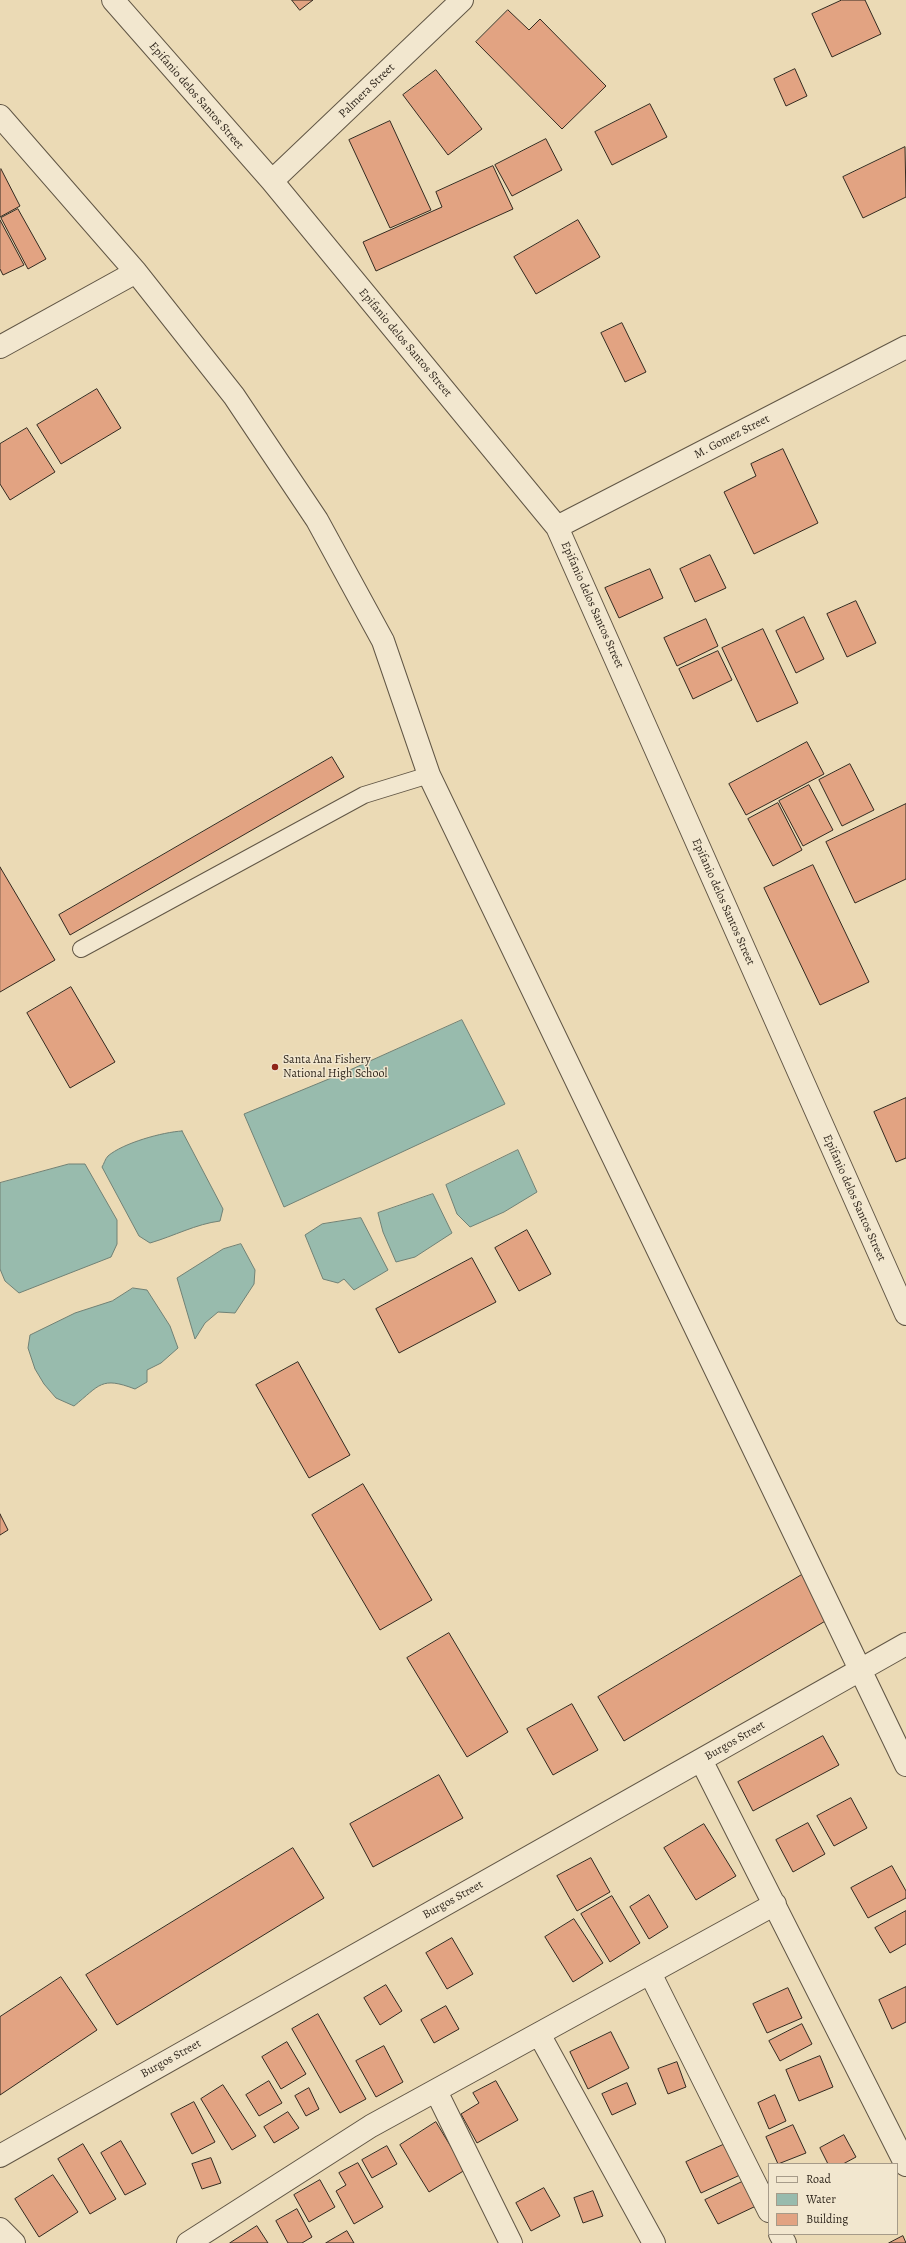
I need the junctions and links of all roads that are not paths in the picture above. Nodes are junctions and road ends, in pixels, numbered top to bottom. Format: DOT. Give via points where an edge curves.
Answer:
graph roads {
  1 [pos="112,0"];
  2 [pos="462,0"];
  3 [pos="0,116"];
  4 [pos="272,181"];
  5 [pos="136,272"];
  6 [pos="0,347"];
  7 [pos="906,347"];
  8 [pos="557,527"];
  9 [pos="429,775"];
  10 [pos="81,949"];
  11 [pos="906,1314"];
  12 [pos="906,1644"];
  13 [pos="861,1669"];
  14 [pos="701,1760"];
  15 [pos="906,1765"];
  16 [pos="775,1904"];
  17 [pos="650,1973"];
  18 [pos="539,2034"];
  19 [pos="436,2090"];
  20 [pos="0,2156"];
  21 [pos="906,2165"];
  22 [pos="768,2209"];
  23 [pos="0,2229"];
  24 [pos="14,2243"];
  25 [pos="188,2243"];
  26 [pos="511,2243"];
  27 [pos="654,2243"];
  1 -- 4 [label="street, Epifanio delos Santos Street"];
  2 -- 4 [label="street, Palmera Street"];
  3 -- 5 [label="street"];
  4 -- 8 [label="street, Epifanio delos Santos Street"];
  5 -- 6 [label="street"];
  5 -- 9 [label="street" via="234,396 317,520 383,641"];
  7 -- 8 [label="street, M. Gomez Street"];
  8 -- 11 [label="street, Epifanio delos Santos Street"];
  9 -- 10 [label="lane" via="364,795"];
  9 -- 13 [label="street"];
  12 -- 13 [label="street, Burgos Street"];
  13 -- 14 [label="street, Burgos Street"];
  13 -- 15 [label="street"];
  14 -- 16 [label="street"];
  14 -- 20 [label="street, Burgos Street"];
  16 -- 17 [label="street"];
  16 -- 21 [label="street"];
  17 -- 18 [label="street"];
  17 -- 22 [label="street"];
  18 -- 19 [label="street"];
  18 -- 27 [label="street"];
  19 -- 25 [label="street" via="371,2126"];
  19 -- 26 [label="street"];
  23 -- 24 [label="street"];
}
